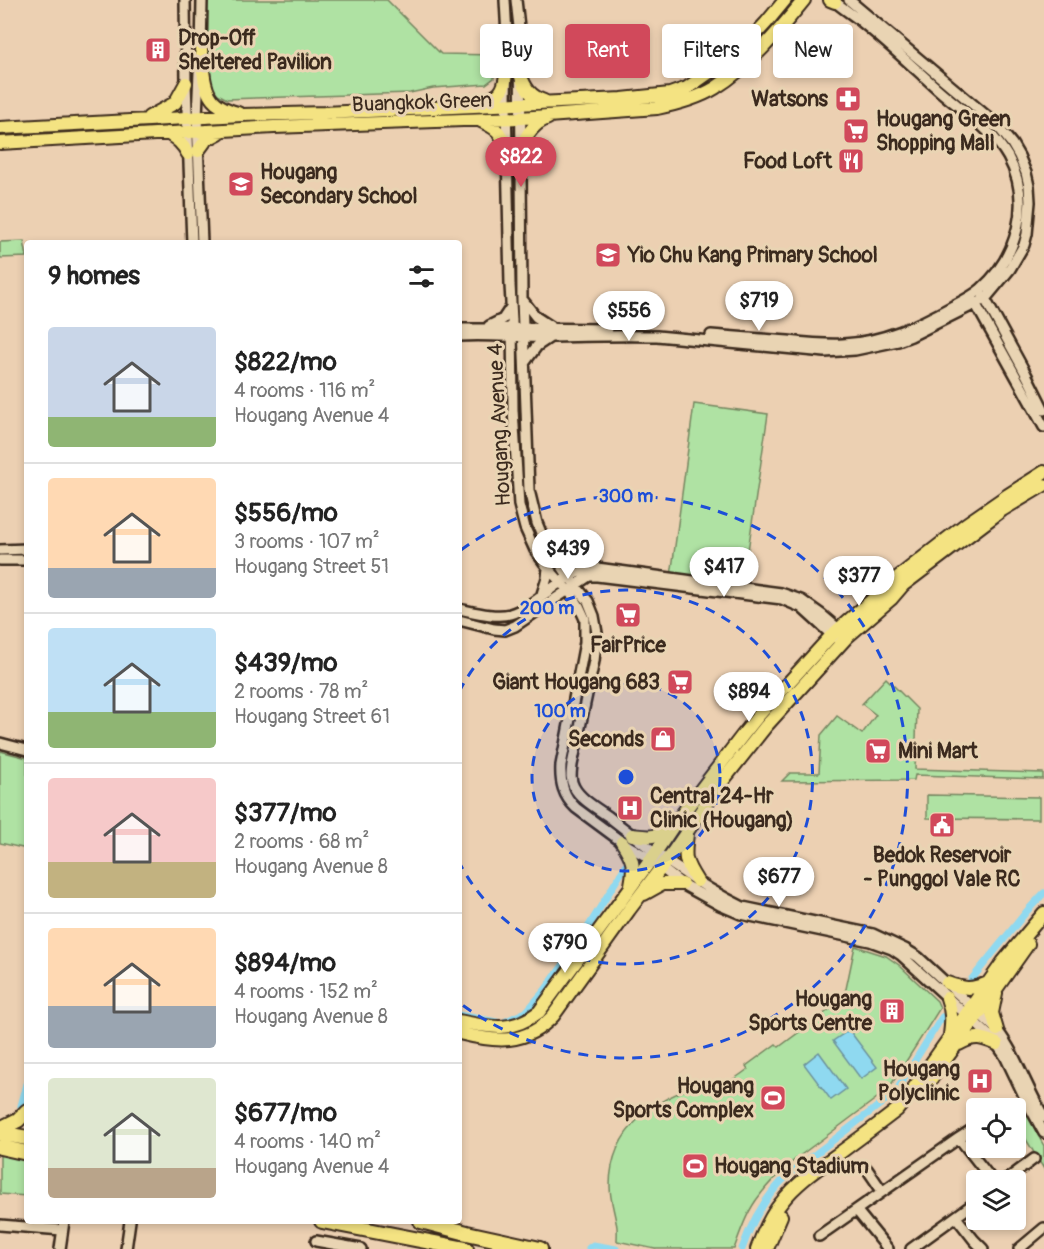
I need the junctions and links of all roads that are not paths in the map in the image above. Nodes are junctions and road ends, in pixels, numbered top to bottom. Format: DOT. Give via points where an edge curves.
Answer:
graph roads {
  1 [pos="185,0"];
  2 [pos="202,0"];
  3 [pos="505,0"];
  4 [pos="516,0"];
  5 [pos="785,0"];
  6 [pos="804,0"];
  7 [pos="849,0"];
  8 [pos="833,1"];
  9 [pos="506,24"];
  10 [pos="519,24"];
  11 [pos="201,48"];
  12 [pos="505,78"];
  13 [pos="506,78"];
  14 [pos="520,78"];
  15 [pos="522,78"];
  16 [pos="186,83"];
  17 [pos="545,102"];
  18 [pos="520,103"];
  19 [pos="506,104"];
  20 [pos="466,106"];
  21 [pos="242,115"];
  22 [pos="555,116"];
  23 [pos="192,118"];
  24 [pos="507,118"];
  25 [pos="520,118"];
  26 [pos="478,119"];
  27 [pos="142,120"];
  28 [pos="0,128"];
  29 [pos="226,130"];
  30 [pos="193,132"];
  31 [pos="167,133"];
  32 [pos="0,143"];
  33 [pos="521,146"];
  34 [pos="507,147"];
  35 [pos="193,152"];
  36 [pos="192,240"];
  37 [pos="202,240"];
  38 [pos="978,297"];
  39 [pos="522,299"];
  40 [pos="511,307"];
  41 [pos="462,329"];
  42 [pos="483,331"];
  43 [pos="512,332"];
  44 [pos="524,332"];
  45 [pos="552,333"];
  46 [pos="462,335"];
  47 [pos="513,362"];
  48 [pos="525,362"];
  49 [pos="1044,410"];
  50 [pos="1044,428"];
  51 [pos="1044,472"];
  52 [pos="1044,485"];
  53 [pos="24,549"];
  54 [pos="0,550"];
  55 [pos="0,560"];
  56 [pos="24,560"];
  57 [pos="557,561"];
  58 [pos="548,568"];
  59 [pos="588,572"];
  60 [pos="568,584"];
  61 [pos="542,595"];
  62 [pos="554,600"];
  63 [pos="581,600"];
  64 [pos="462,610"];
  65 [pos="462,621"];
  66 [pos="840,636"];
  67 [pos="0,743"];
  68 [pos="24,749"];
  69 [pos="676,822"];
  70 [pos="688,830"];
  71 [pos="627,839"];
  72 [pos="659,860"];
  73 [pos="697,881"];
  74 [pos="682,884"];
  75 [pos="635,892"];
  76 [pos="1044,913"];
  77 [pos="1044,924"];
  78 [pos="813,925"];
  79 [pos="947,983"];
  80 [pos="993,986"];
  81 [pos="947,998"];
  82 [pos="972,1014"];
  83 [pos="462,1023"];
  84 [pos="997,1030"];
  85 [pos="462,1034"];
  86 [pos="953,1042"];
  87 [pos="997,1044"];
  88 [pos="24,1114"];
  89 [pos="1044,1117"];
  90 [pos="0,1131"];
  91 [pos="966,1133"];
  92 [pos="1044,1133"];
  93 [pos="959,1138"];
  94 [pos="24,1142"];
  95 [pos="24,1143"];
  96 [pos="0,1147"];
  97 [pos="1034,1159"];
  98 [pos="867,1169"];
  99 [pos="984,1170"];
  100 [pos="1019,1170"];
  101 [pos="882,1191"];
  102 [pos="966,1209"];
  103 [pos="857,1211"];
  104 [pos="956,1216"];
  105 [pos="130,1224"];
  106 [pos="353,1224"];
  107 [pos="432,1224"];
  108 [pos="0,1225"];
  109 [pos="63,1225"];
  110 [pos="1044,1228"];
  111 [pos="819,1236"];
  112 [pos="316,1241"];
  113 [pos="331,1247"];
  114 [pos="60,1249"];
  115 [pos="126,1249"];
  116 [pos="361,1249"];
  117 [pos="466,1249"];
  118 [pos="540,1249"];
  119 [pos="757,1249"];
  120 [pos="767,1249"];
  121 [pos="888,1249"];
  122 [pos="911,1249"];
  123 [pos="983,1249"];
  124 [pos="1019,1249"];
  1 -- 16 [label="street"];
  2 -- 11 [label="street"];
  3 -- 9 [label="street, Hougang Avenue 4"];
  4 -- 10 [label="street, Hougang Avenue 4"];
  5 -- 17 [label="main road, Buangkok Green" via="740,51 687,88 648,97"];
  6 -- 22 [label="main road, Buangkok Green" via="752,59 703,95 657,108"];
  7 -- 38 [label="street" via="995,123 1019,156 1030,202 1024,245 1011,269"];
  8 -- 38 [label="street" via="975,119 1009,159 1018,187 1018,228 1004,262"];
  11 -- 21 [label="main road" via="206,86 213,102"];
  11 -- 23 [label="street"];
  12 -- 20 [label="main road" via="499,95"];
  13 -- 19 [label="street, Hougang Avenue 4"];
  14 -- 18 [label="street, Hougang Avenue 4"];
  15 -- 17 [label="main road" via="527,91"];
  16 -- 23 [label="street"];
  16 -- 27 [label="main road" via="175,103"];
  17 -- 18 [label="main road, Buangkok Green"];
  18 -- 19 [label="main road, Buangkok Green"];
  18 -- 25 [label="street, Hougang Avenue 4"];
  19 -- 20 [label="main road, Buangkok Green"];
  19 -- 24 [label="street, Hougang Avenue 4"];
  20 -- 21 [label="main road, Buangkok Green"];
  21 -- 23 [label="main road, Buangkok Green"];
  22 -- 25 [label="main road, Buangkok Green"];
  22 -- 33 [label="main road" via="541,120"];
  23 -- 27 [label="main road, Buangkok Green"];
  23 -- 30 [label="street"];
  24 -- 25 [label="main road, Buangkok Green"];
  24 -- 26 [label="main road, Buangkok Green"];
  24 -- 34 [label="street, Hougang Avenue 4"];
  25 -- 33 [label="street, Hougang Avenue 4"];
  26 -- 29 [label="main road, Buangkok Green"];
  26 -- 34 [label="main road" via="495,127"];
  27 -- 28 [label="main road, Buangkok Green"];
  29 -- 30 [label="main road, Buangkok Green"];
  29 -- 35 [label="main road"];
  30 -- 31 [label="main road, Buangkok Green"];
  30 -- 35 [label="street"];
  31 -- 32 [label="main road, Buangkok Green"];
  31 -- 35 [label="main road"];
  33 -- 39 [label="street, Hougang Avenue 4"];
  34 -- 40 [label="street, Hougang Avenue 4"];
  35 -- 36 [label="street"];
  35 -- 37 [label="street"];
  38 -- 45 [label="street" via="883,337 843,344 631,329"];
  38 -- 49 [label="street"];
  38 -- 50 [label="street"];
  39 -- 44 [label="street, Hougang Avenue 4"];
  39 -- 45 [label="street"];
  40 -- 42 [label="street" via="503,319"];
  40 -- 43 [label="street, Hougang Avenue 4"];
  41 -- 42 [label="street"];
  42 -- 43 [label="street"];
  42 -- 46 [label="street"];
  42 -- 47 [label="street" via="507,349"];
  43 -- 44 [label="street"];
  43 -- 47 [label="street, Hougang Avenue 4"];
  44 -- 45 [label="street"];
  44 -- 48 [label="street, Hougang Avenue 4"];
  45 -- 48 [label="street"];
  47 -- 58 [label="street, Hougang Avenue 4" via="519,505 535,550"];
  48 -- 57 [label="street, Hougang Avenue 4" via="529,490 537,523"];
  51 -- 66 [label="main road" via="966,524 897,578"];
  52 -- 66 [label="main road" via="1002,510"];
  53 -- 54 [label="street"];
  55 -- 56 [label="street"];
  57 -- 59 [label="street"];
  57 -- 60 [label="street, Hougang Avenue 4"];
  58 -- 60 [label="street, Hougang Avenue 4"];
  58 -- 61 [label="street"];
  59 -- 60 [label="street"];
  59 -- 63 [label="street"];
  59 -- 66 [label="street" via="782,599 801,607"];
  60 -- 61 [label="street"];
  60 -- 62 [label="street"];
  60 -- 63 [label="street, Hougang Avenue 4"];
  61 -- 64 [label="street" via="509,614"];
  62 -- 63 [label="street"];
  62 -- 65 [label="street" via="505,630"];
  63 -- 71 [label="street, Hougang Avenue 4" via="585,642 561,765 563,790 570,802"];
  66 -- 69 [label="main road" via="758,716"];
  66 -- 70 [label="main road" via="717,788"];
  67 -- 68 [label="street"];
  69 -- 71 [label="main road" via="652,837"];
  69 -- 72 [label="main road"];
  70 -- 72 [label="main road"];
  70 -- 73 [label="main road" via="687,864"];
  71 -- 72 [label="street, Hougang Avenue 4"];
  71 -- 75 [label="main road"];
  72 -- 73 [label="street, Hougang Avenue 4"];
  72 -- 74 [label="street, Hougang Avenue 4"];
  72 -- 75 [label="main road"];
  73 -- 78 [label="street, Hougang Avenue 4" via="743,907"];
  74 -- 75 [label="main road" via="662,884"];
  74 -- 78 [label="street, Hougang Avenue 4" via="741,914"];
  75 -- 83 [label="main road" via="539,1012 507,1028"];
  75 -- 85 [label="main road" via="544,1026 500,1041"];
  76 -- 80 [label="main road" via="1003,962"];
  77 -- 80 [label="main road"];
  78 -- 79 [label="street, Hougang Avenue 4" via="885,939 918,957"];
  78 -- 81 [label="street, Hougang Avenue 4" via="892,950"];
  79 -- 80 [label="main road" via="970,989"];
  79 -- 82 [label="street, Hougang Avenue 4"];
  80 -- 82 [label="main road"];
  80 -- 84 [label="main road" via="992,1013"];
  81 -- 82 [label="street, Hougang Avenue 4"];
  81 -- 86 [label="main road" via="952,1010"];
  82 -- 84 [label="street, Hougang Avenue 4"];
  82 -- 86 [label="main road"];
  82 -- 87 [label="street, Hougang Avenue 4"];
  84 -- 89 [label="street, Hougang Avenue 4"];
  86 -- 87 [label="main road" via="978,1037"];
  86 -- 119 [label="main road" via="897,1110 793,1190 772,1215"];
  86 -- 120 [label="main road" via="917,1098 900,1116 797,1196 780,1217"];
  87 -- 92 [label="street, Hougang Avenue 4"];
  88 -- 90 [label="highway"];
  90 -- 94 [label="highway"];
  91 -- 93 [label="street"];
  93 -- 99 [label="street"];
  93 -- 101 [label="street"];
  95 -- 96 [label="highway"];
  97 -- 100 [label="street"];
  98 -- 101 [label="street"];
  101 -- 103 [label="street"];
  102 -- 104 [label="street"];
  103 -- 111 [label="street"];
  103 -- 121 [label="street"];
  104 -- 122 [label="street"];
  104 -- 123 [label="street"];
  105 -- 115 [label="street"];
  106 -- 117 [label="highway"];
  107 -- 118 [label="highway"];
  108 -- 109 [label="street"];
  109 -- 114 [label="street"];
  110 -- 124 [label="street"];
  112 -- 113 [label="street"];
  113 -- 116 [label="street"];
}
